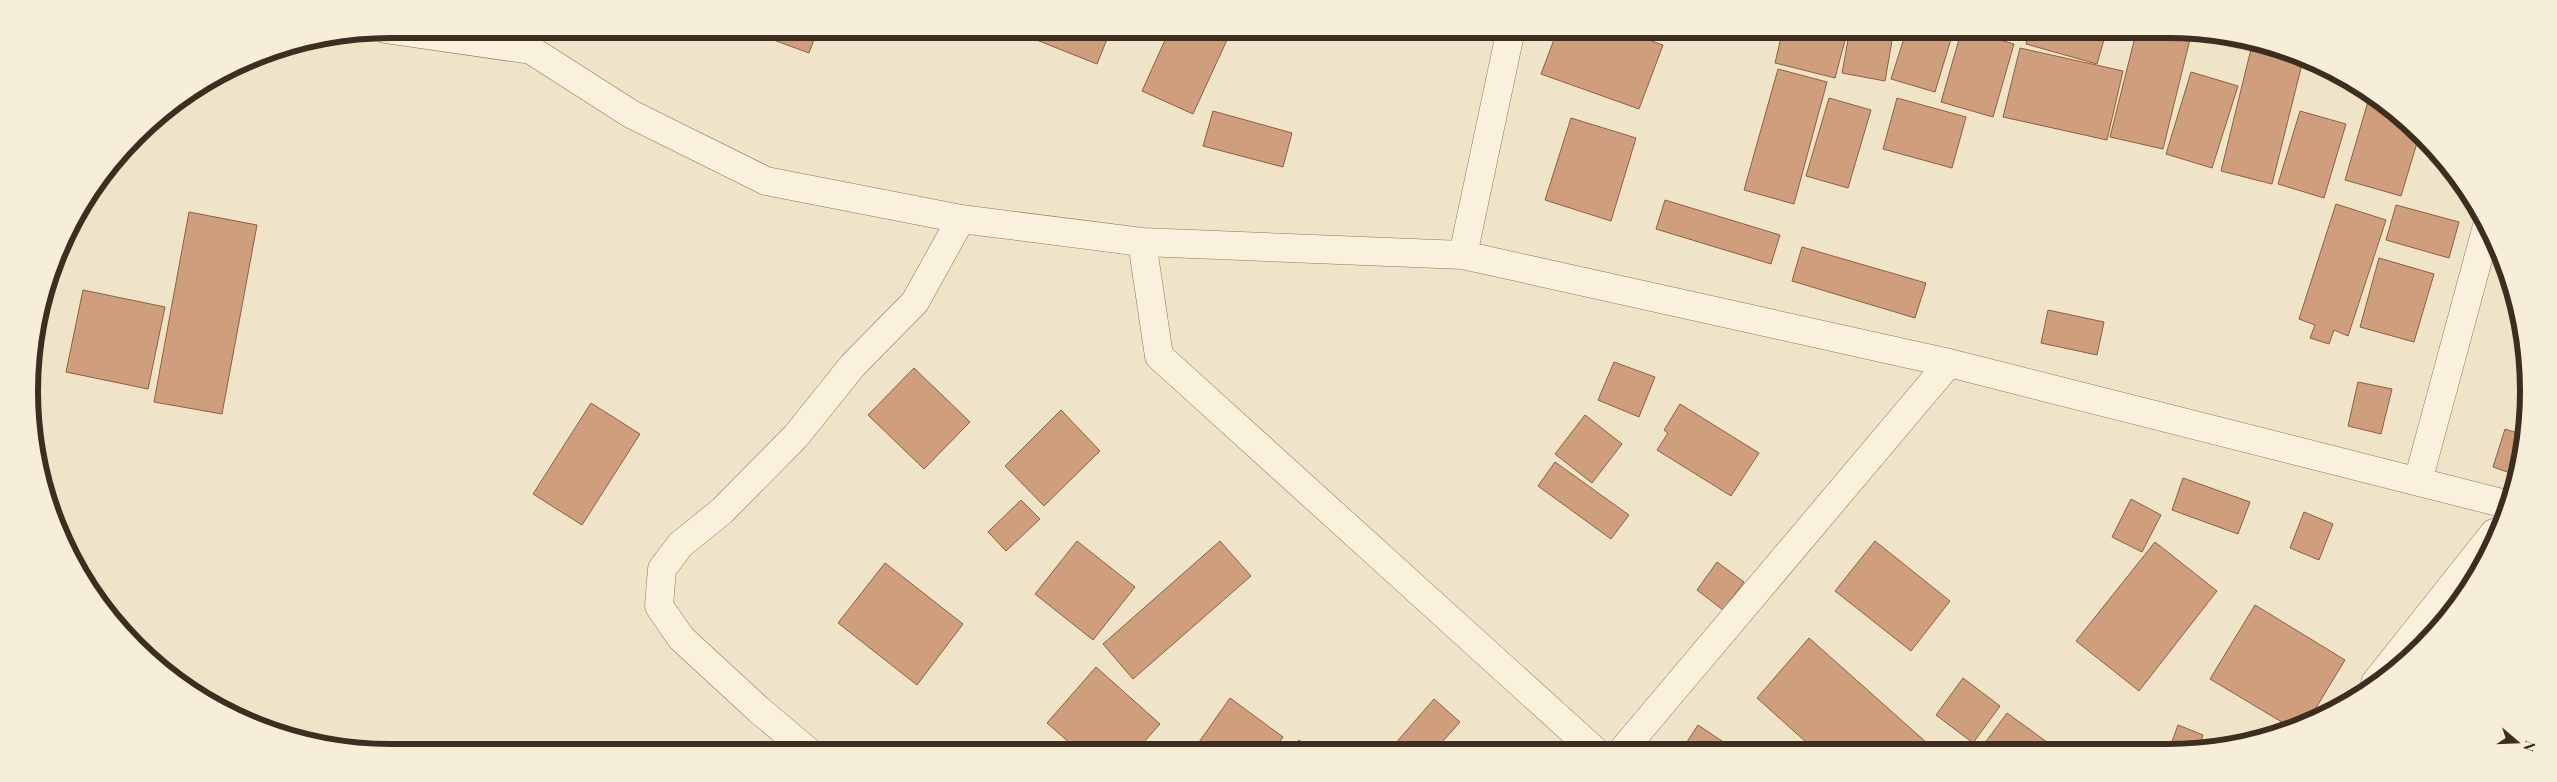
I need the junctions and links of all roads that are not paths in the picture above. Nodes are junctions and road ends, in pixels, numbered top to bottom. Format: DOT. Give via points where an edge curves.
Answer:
graph roads {
  1 [pos="448,38"];
  2 [pos="1508,38"];
  3 [pos="961,219"];
  4 [pos="2484,237"];
  5 [pos="1142,242"];
  6 [pos="1463,254"];
  7 [pos="1949,362"];
  8 [pos="2418,481"];
  9 [pos="2502,503"];
  10 [pos="2483,547"];
  11 [pos="2390,664"];
  12 [pos="800,744"];
  13 [pos="1587,744"];
  14 [pos="1628,744"];
  1 -- 3 [label="street" via="532,50 631,114 766,181"];
  2 -- 6 [label="street"];
  3 -- 5 [label="street"];
  3 -- 12 [label="street" via="915,302 853,365 796,436 722,511 680,545 662,569 659,606 681,638"];
  4 -- 8 [label="street"];
  5 -- 6 [label="street"];
  5 -- 13 [label="street" via="1158,356"];
  6 -- 7 [label="street"];
  7 -- 8 [label="street"];
  7 -- 14 [label="street"];
  8 -- 9 [label="street"];
  10 -- 11 [label="street"];
}
